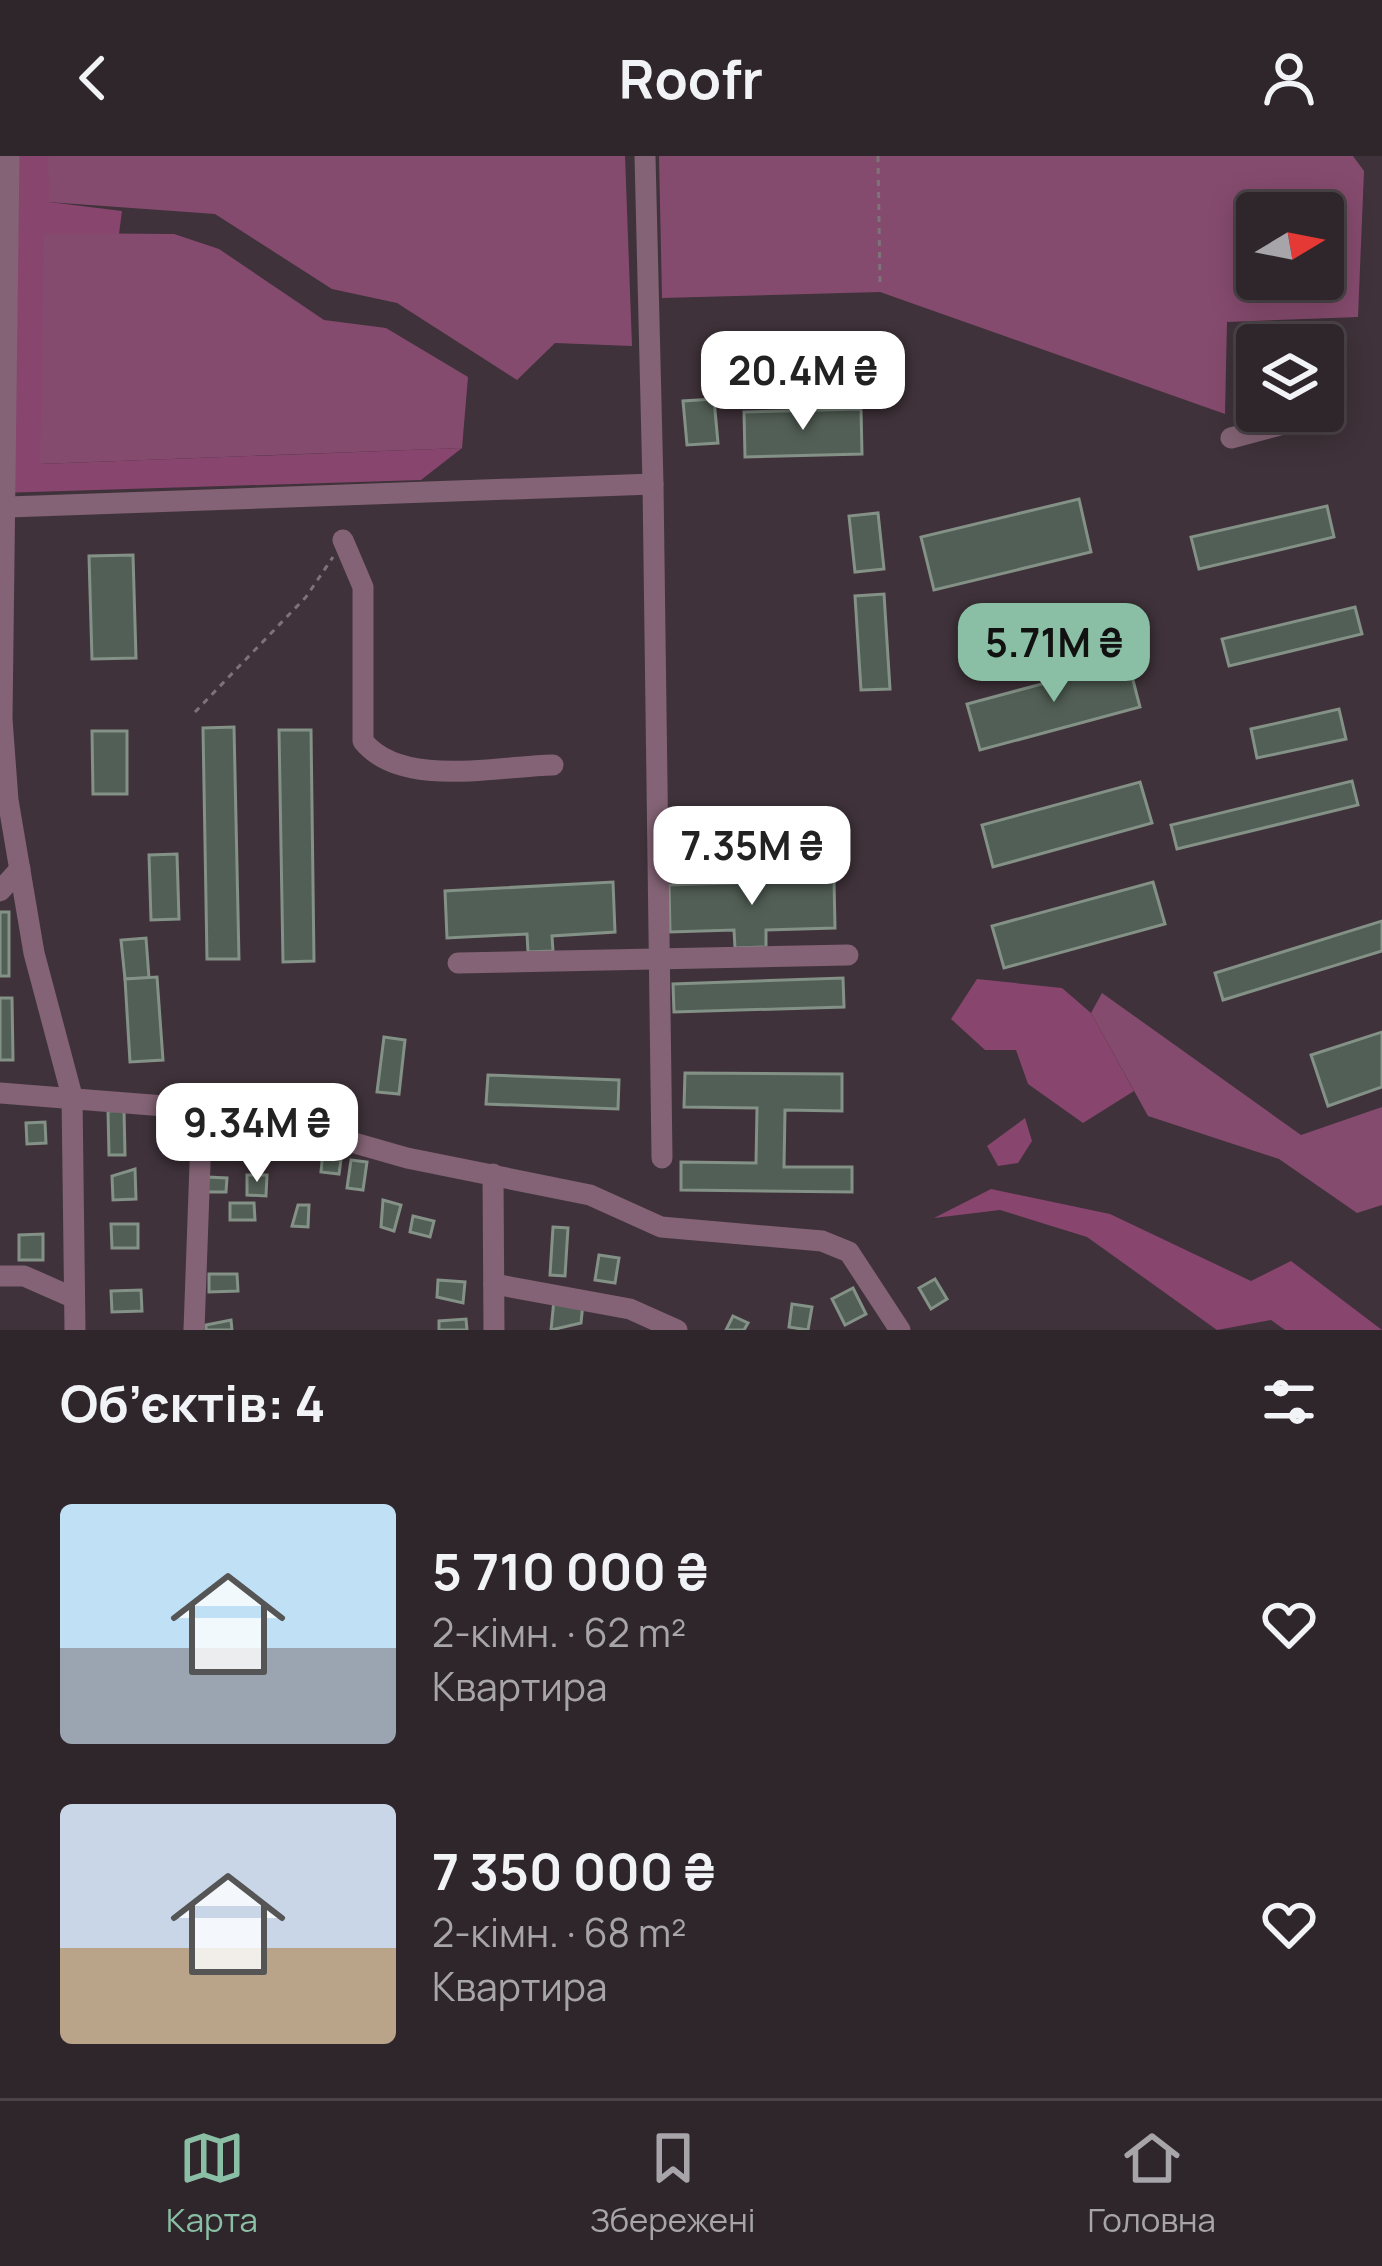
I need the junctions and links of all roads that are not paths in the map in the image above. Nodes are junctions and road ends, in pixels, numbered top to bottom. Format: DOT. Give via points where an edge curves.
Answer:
graph roads {
  1 [pos="9,156"];
  2 [pos="645,156"];
  3 [pos="1253,432"];
  4 [pos="1231,438"];
  5 [pos="653,484"];
  6 [pos="8,507"];
  7 [pos="344,540"];
  8 [pos="554,765"];
  9 [pos="20,869"];
  10 [pos="0,891"];
  11 [pos="848,955"];
  12 [pos="659,957"];
  13 [pos="458,963"];
  14 [pos="0,1093"];
  15 [pos="72,1096"];
  16 [pos="202,1108"];
  17 [pos="662,1158"];
  18 [pos="494,1174"];
  19 [pos="0,1276"];
  20 [pos="494,1284"];
  21 [pos="74,1298"];
  22 [pos="75,1330"];
  23 [pos="194,1330"];
  24 [pos="494,1330"];
  25 [pos="677,1330"];
  26 [pos="900,1330"];
  1 -- 6 [label="street"];
  2 -- 5 [label="street"];
  3 -- 4 [label="street"];
  5 -- 6 [label="street"];
  5 -- 12 [label="street"];
  6 -- 9 [label="street" via="2,719"];
  7 -- 8 [label="street" via="363,587 363,741 377,758 412,769"];
  9 -- 10 [label="street"];
  9 -- 15 [label="street"];
  11 -- 12 [label="street"];
  12 -- 13 [label="street"];
  12 -- 17 [label="street"];
  14 -- 15 [label="street"];
  15 -- 16 [label="street"];
  15 -- 21 [label="street"];
  16 -- 18 [label="street"];
  16 -- 23 [label="street"];
  18 -- 20 [label="street"];
  18 -- 26 [label="street" via="590,1195 661,1226 822,1241 849,1252"];
  19 -- 21 [label="street" via="24,1276"];
  20 -- 24 [label="street"];
  20 -- 25 [label="street" via="630,1309"];
  21 -- 22 [label="street"];
}
